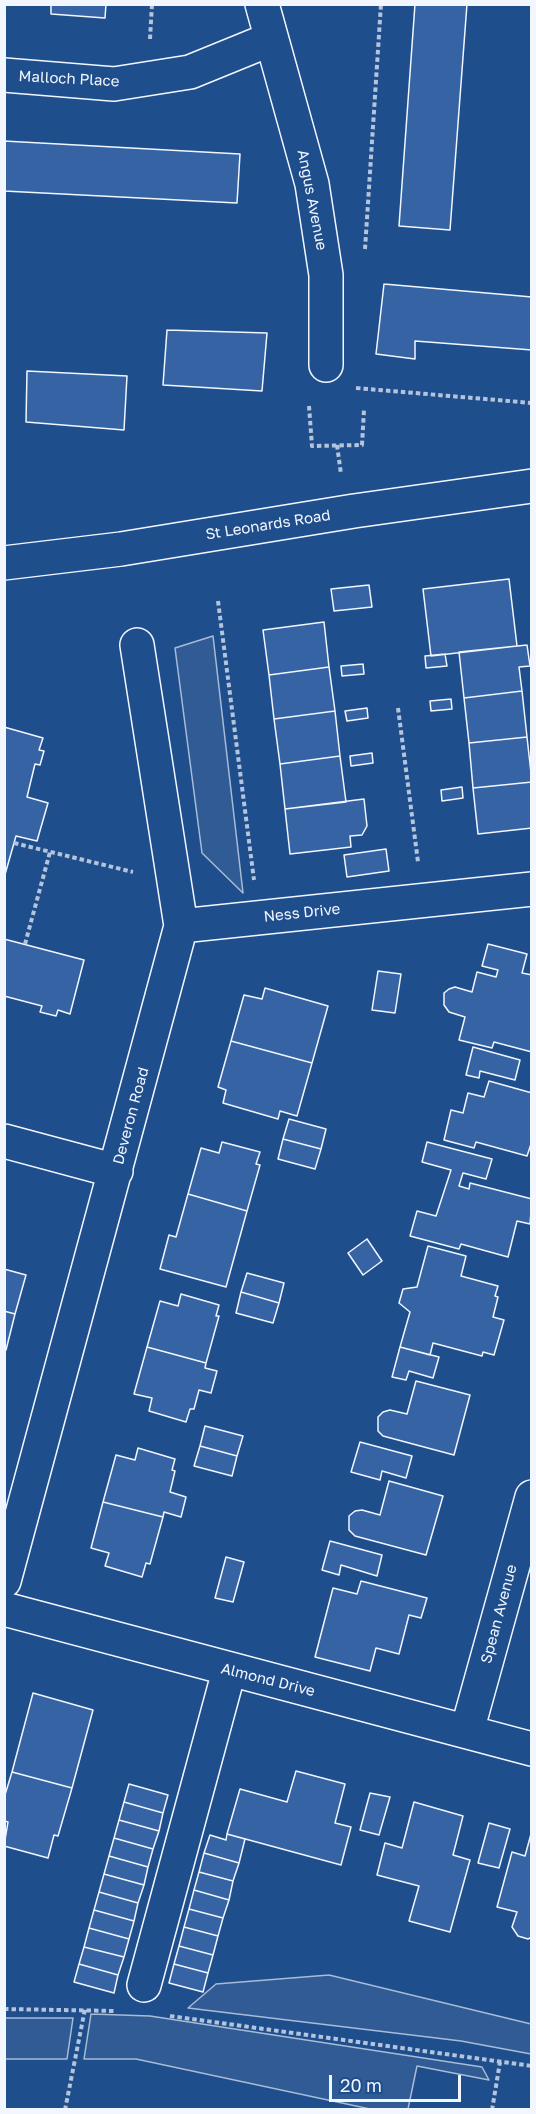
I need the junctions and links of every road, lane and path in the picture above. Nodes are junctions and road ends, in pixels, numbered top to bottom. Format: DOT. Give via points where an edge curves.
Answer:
graph roads {
  1 [pos="262,4"];
  2 [pos="381,4"];
  3 [pos="272,39"];
  4 [pos="4,75"];
  5 [pos="364,260"];
  6 [pos="336,376"];
  7 [pos="356,376"];
  8 [pos="355,388"];
  9 [pos="531,403"];
  10 [pos="309,406"];
  11 [pos="364,410"];
  12 [pos="531,486"];
  13 [pos="4,563"];
  14 [pos="218,601"];
  15 [pos="137,645"];
  16 [pos="398,708"];
  17 [pos="14,843"];
  18 [pos="50,852"];
  19 [pos="174,882"];
  20 [pos="531,889"];
  21 [pos="423,901"];
  22 [pos="257,918"];
  23 [pos="181,926"];
  24 [pos="26,944"];
  25 [pos="4,1141"];
  26 [pos="116,1171"];
  27 [pos="17,1480"];
  28 [pos="531,1497"];
  29 [pos="4,1581"];
  30 [pos="4,1609"];
  31 [pos="229,1671"];
  32 [pos="467,1731"];
  33 [pos="531,1749"];
  34 [pos="144,1985"];
  35 [pos="4,2009"];
  36 [pos="85,2009"];
  37 [pos="119,2011"];
  38 [pos="165,2015"];
  39 [pos="500,2062"];
  40 [pos="531,2066"];
  41 [pos="65,2109"];
  42 [pos="492,2109"];
  1 -- 3 [label="street, Angus Avenue"];
  2 -- 5 [label="path"];
  3 -- 4 [label="street, Malloch Place" via="190,72 114,84"];
  3 -- 6 [label="street, Angus Avenue" via="312,184"];
  6 -- 8 [label="path"];
  7 -- 8 [label="path"];
  8 -- 9 [label="path"];
  10 -- 11 [label="path" via="312,446 362,445"];
  12 -- 13 [label="street, St Leonards Road" via="121,549"];
  14 -- 22 [label="path"];
  15 -- 19 [label="street, Deveron Road"];
  16 -- 21 [label="path"];
  17 -- 18 [label="path"];
  18 -- 19 [label="path"];
  18 -- 24 [label="path"];
  19 -- 23 [label="street, Deveron Road"];
  20 -- 21 [label="street, Ness Drive"];
  21 -- 22 [label="street, Ness Drive"];
  22 -- 23 [label="street, Ness Drive"];
  23 -- 26 [label="street, Deveron Road"];
  25 -- 26 [label="street"];
  26 -- 27 [label="street, Deveron Road"];
  27 -- 29 [label="street, Deveron Road"];
  28 -- 32 [label="street, Spean Avenue"];
  30 -- 31 [label="street, Almond Drive"];
  31 -- 32 [label="street, Almond Drive"];
  31 -- 34 [label="street"];
  32 -- 33 [label="street, Almond Drive"];
  35 -- 36 [label="path"];
  36 -- 37 [label="path"];
  36 -- 41 [label="path"];
  38 -- 39 [label="path"];
  39 -- 40 [label="path"];
  39 -- 42 [label="path"];
}
